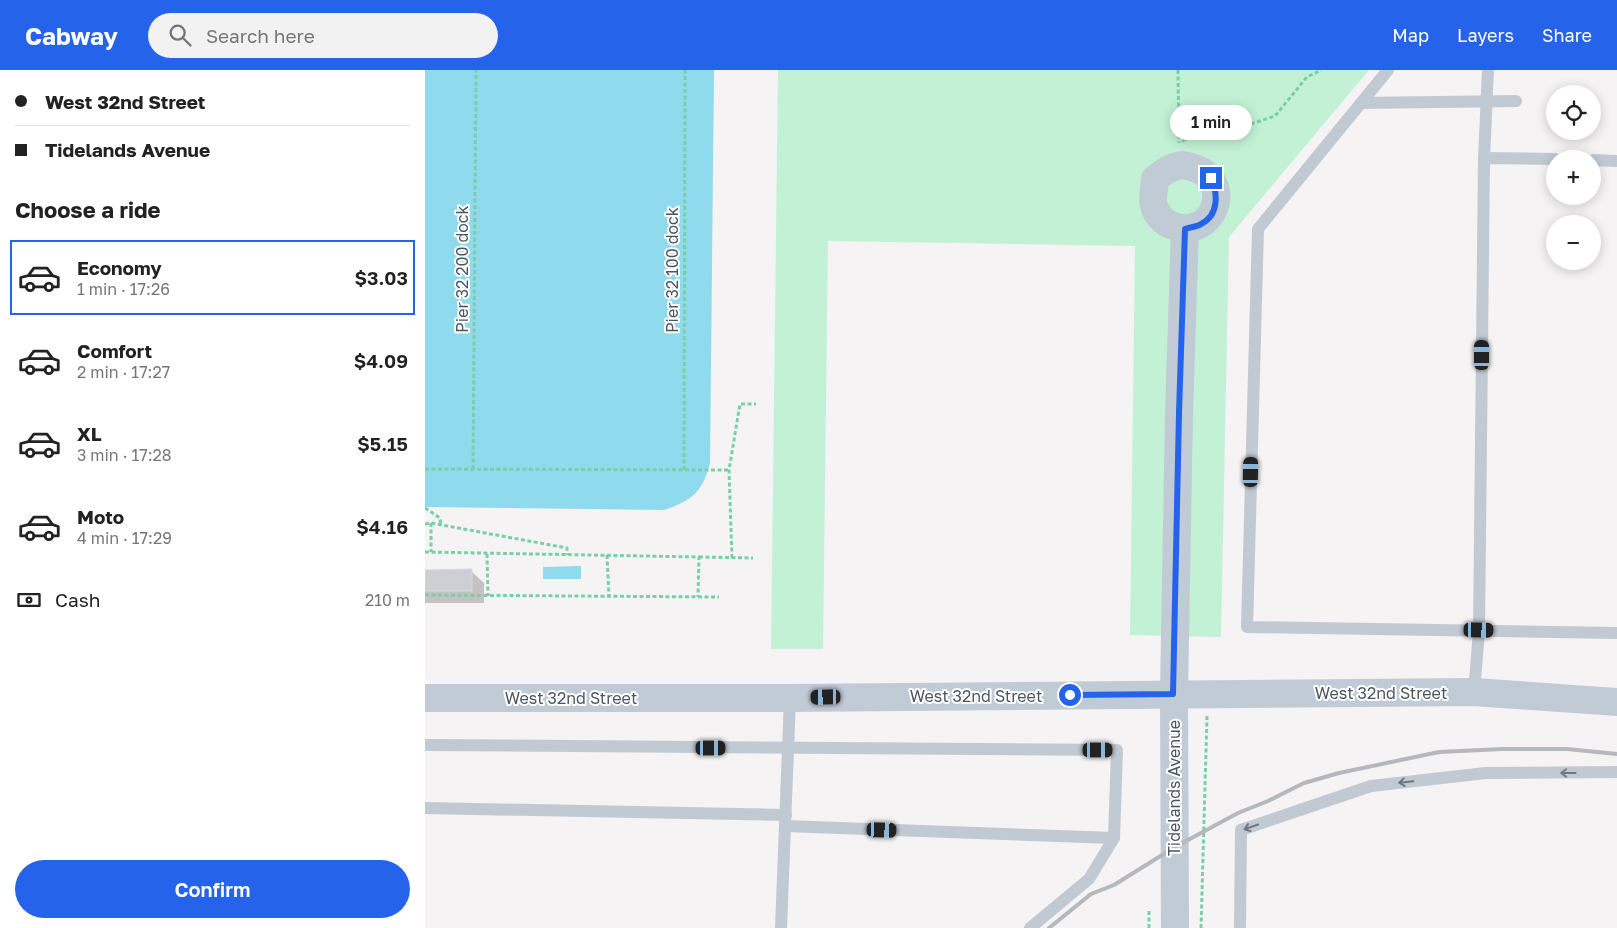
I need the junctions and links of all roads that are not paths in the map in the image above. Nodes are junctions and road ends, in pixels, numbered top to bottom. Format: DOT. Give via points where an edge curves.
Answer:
graph roads {
  1 [pos="1388,70"];
  2 [pos="1489,70"];
  3 [pos="1516,101"];
  4 [pos="1487,102"];
  5 [pos="1361,103"];
  6 [pos="1484,158"];
  7 [pos="1546,159"];
  8 [pos="1601,160"];
  9 [pos="1617,161"];
  10 [pos="1185,229"];
  11 [pos="1479,630"];
  12 [pos="1617,633"];
  13 [pos="1474,692"];
  14 [pos="1173,694"];
  15 [pos="425,698"];
  16 [pos="790,698"];
  17 [pos="1617,702"];
  18 [pos="425,745"];
  19 [pos="788,749"];
  20 [pos="1617,772"];
  21 [pos="425,808"];
  22 [pos="785,821"];
  23 [pos="1114,838"];
  24 [pos="781,928"];
  25 [pos="1030,928"];
  26 [pos="1175,928"];
  27 [pos="1240,928"];
  1 -- 5 [label="lane"];
  2 -- 4 [label="lane"];
  3 -- 4 [label="lane"];
  4 -- 5 [label="lane"];
  4 -- 6 [label="lane"];
  5 -- 11 [label="lane" via="1258,229 1247,627"];
  6 -- 7 [label="lane"];
  6 -- 11 [label="lane"];
  8 -- 9 [label="lane"];
  10 -- 14 [label="street, Tidelands Avenue"];
  11 -- 12 [label="lane"];
  11 -- 13 [label="lane"];
  13 -- 14 [label="street, West 32nd Street"];
  13 -- 17 [label="street, West 32nd Street"];
  14 -- 16 [label="street, West 32nd Street"];
  14 -- 26 [label="street, Tidelands Avenue"];
  15 -- 16 [label="street, West 32nd Street"];
  16 -- 19 [label="lane"];
  18 -- 19 [label="lane"];
  19 -- 22 [label="lane"];
  19 -- 23 [label="lane" via="1117,750"];
  20 -- 27 [label="lane, one-way" via="1486,773 1371,786 1241,830"];
  21 -- 22 [label="lane"];
  22 -- 23 [label="lane"];
  22 -- 24 [label="lane"];
  23 -- 25 [label="lane" via="1089,879"];
}
